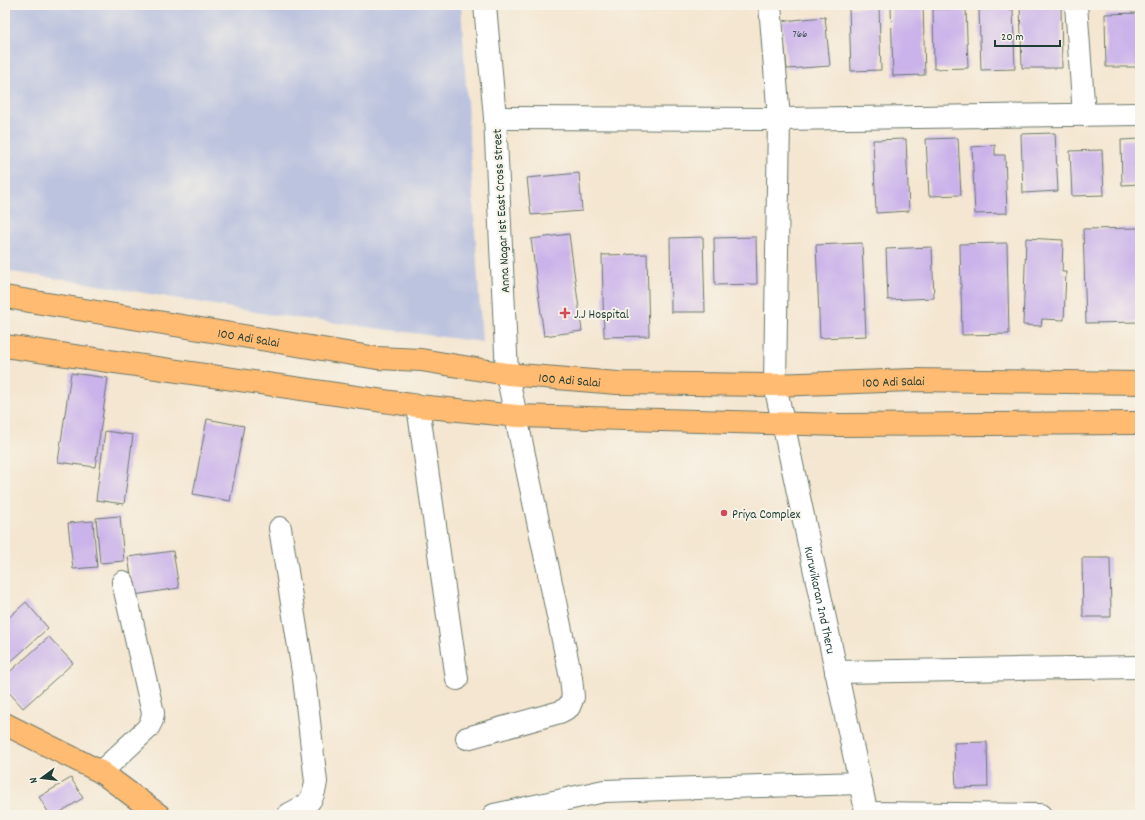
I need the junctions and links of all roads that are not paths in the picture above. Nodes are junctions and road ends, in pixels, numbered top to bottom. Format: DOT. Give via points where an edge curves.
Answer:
graph roads {
  1 [pos="485,5"];
  2 [pos="770,5"];
  3 [pos="1076,5"];
  4 [pos="1140,114"];
  5 [pos="1084,115"];
  6 [pos="495,118"];
  7 [pos="778,119"];
  8 [pos="5,297"];
  9 [pos="5,346"];
  10 [pos="507,374"];
  11 [pos="1140,383"];
  12 [pos="775,385"];
  13 [pos="418,406"];
  14 [pos="517,416"];
  15 [pos="1140,423"];
  16 [pos="783,424"];
  17 [pos="280,528"];
  18 [pos="123,582"];
  19 [pos="1140,667"];
  20 [pos="836,672"];
  21 [pos="457,679"];
  22 [pos="5,724"];
  23 [pos="467,738"];
  24 [pos="102,772"];
  25 [pos="860,784"];
  26 [pos="866,814"];
  27 [pos="159,815"];
  28 [pos="288,815"];
  29 [pos="494,815"];
  30 [pos="1040,815"];
  1 -- 6 [label="street, Anna Nagar 1st East Cross Street"];
  2 -- 7 [label="street, Kuruvikaran 2nd Theru"];
  3 -- 5 [label="street"];
  4 -- 5 [label="street"];
  5 -- 7 [label="street"];
  6 -- 7 [label="street"];
  6 -- 10 [label="street, Anna Nagar 1st East Cross Street"];
  7 -- 12 [label="street, Kuruvikaran 2nd Theru"];
  8 -- 10 [label="main road, 100 Adi Salai" via="377,358 420,360"];
  9 -- 13 [label="main road"];
  10 -- 12 [label="main road, 100 Adi Salai" via="617,383"];
  10 -- 14 [label="street, Anna Nagar 1st East Cross Street"];
  11 -- 12 [label="main road, 100 Adi Salai" via="912,380"];
  12 -- 16 [label="street, Kuruvikaran 2nd Theru"];
  13 -- 14 [label="main road"];
  13 -- 21 [label="street"];
  14 -- 16 [label="main road"];
  14 -- 23 [label="street, Anna Nagar 1st East Cross Street" via="573,697 569,707 560,712"];
  15 -- 16 [label="main road"];
  16 -- 20 [label="street, Kuruvikaran 2nd Theru"];
  17 -- 28 [label="street" via="304,678 316,782 310,801"];
  18 -- 24 [label="street" via="153,713 148,728"];
  19 -- 20 [label="street"];
  20 -- 25 [label="street, Kuruvikaran 2nd Theru"];
  22 -- 24 [label="main road"];
  24 -- 27 [label="main road"];
  25 -- 26 [label="street, Kuruvikaran 2nd Theru"];
  25 -- 29 [label="street" via="604,790"];
  26 -- 30 [label="street"];
}
